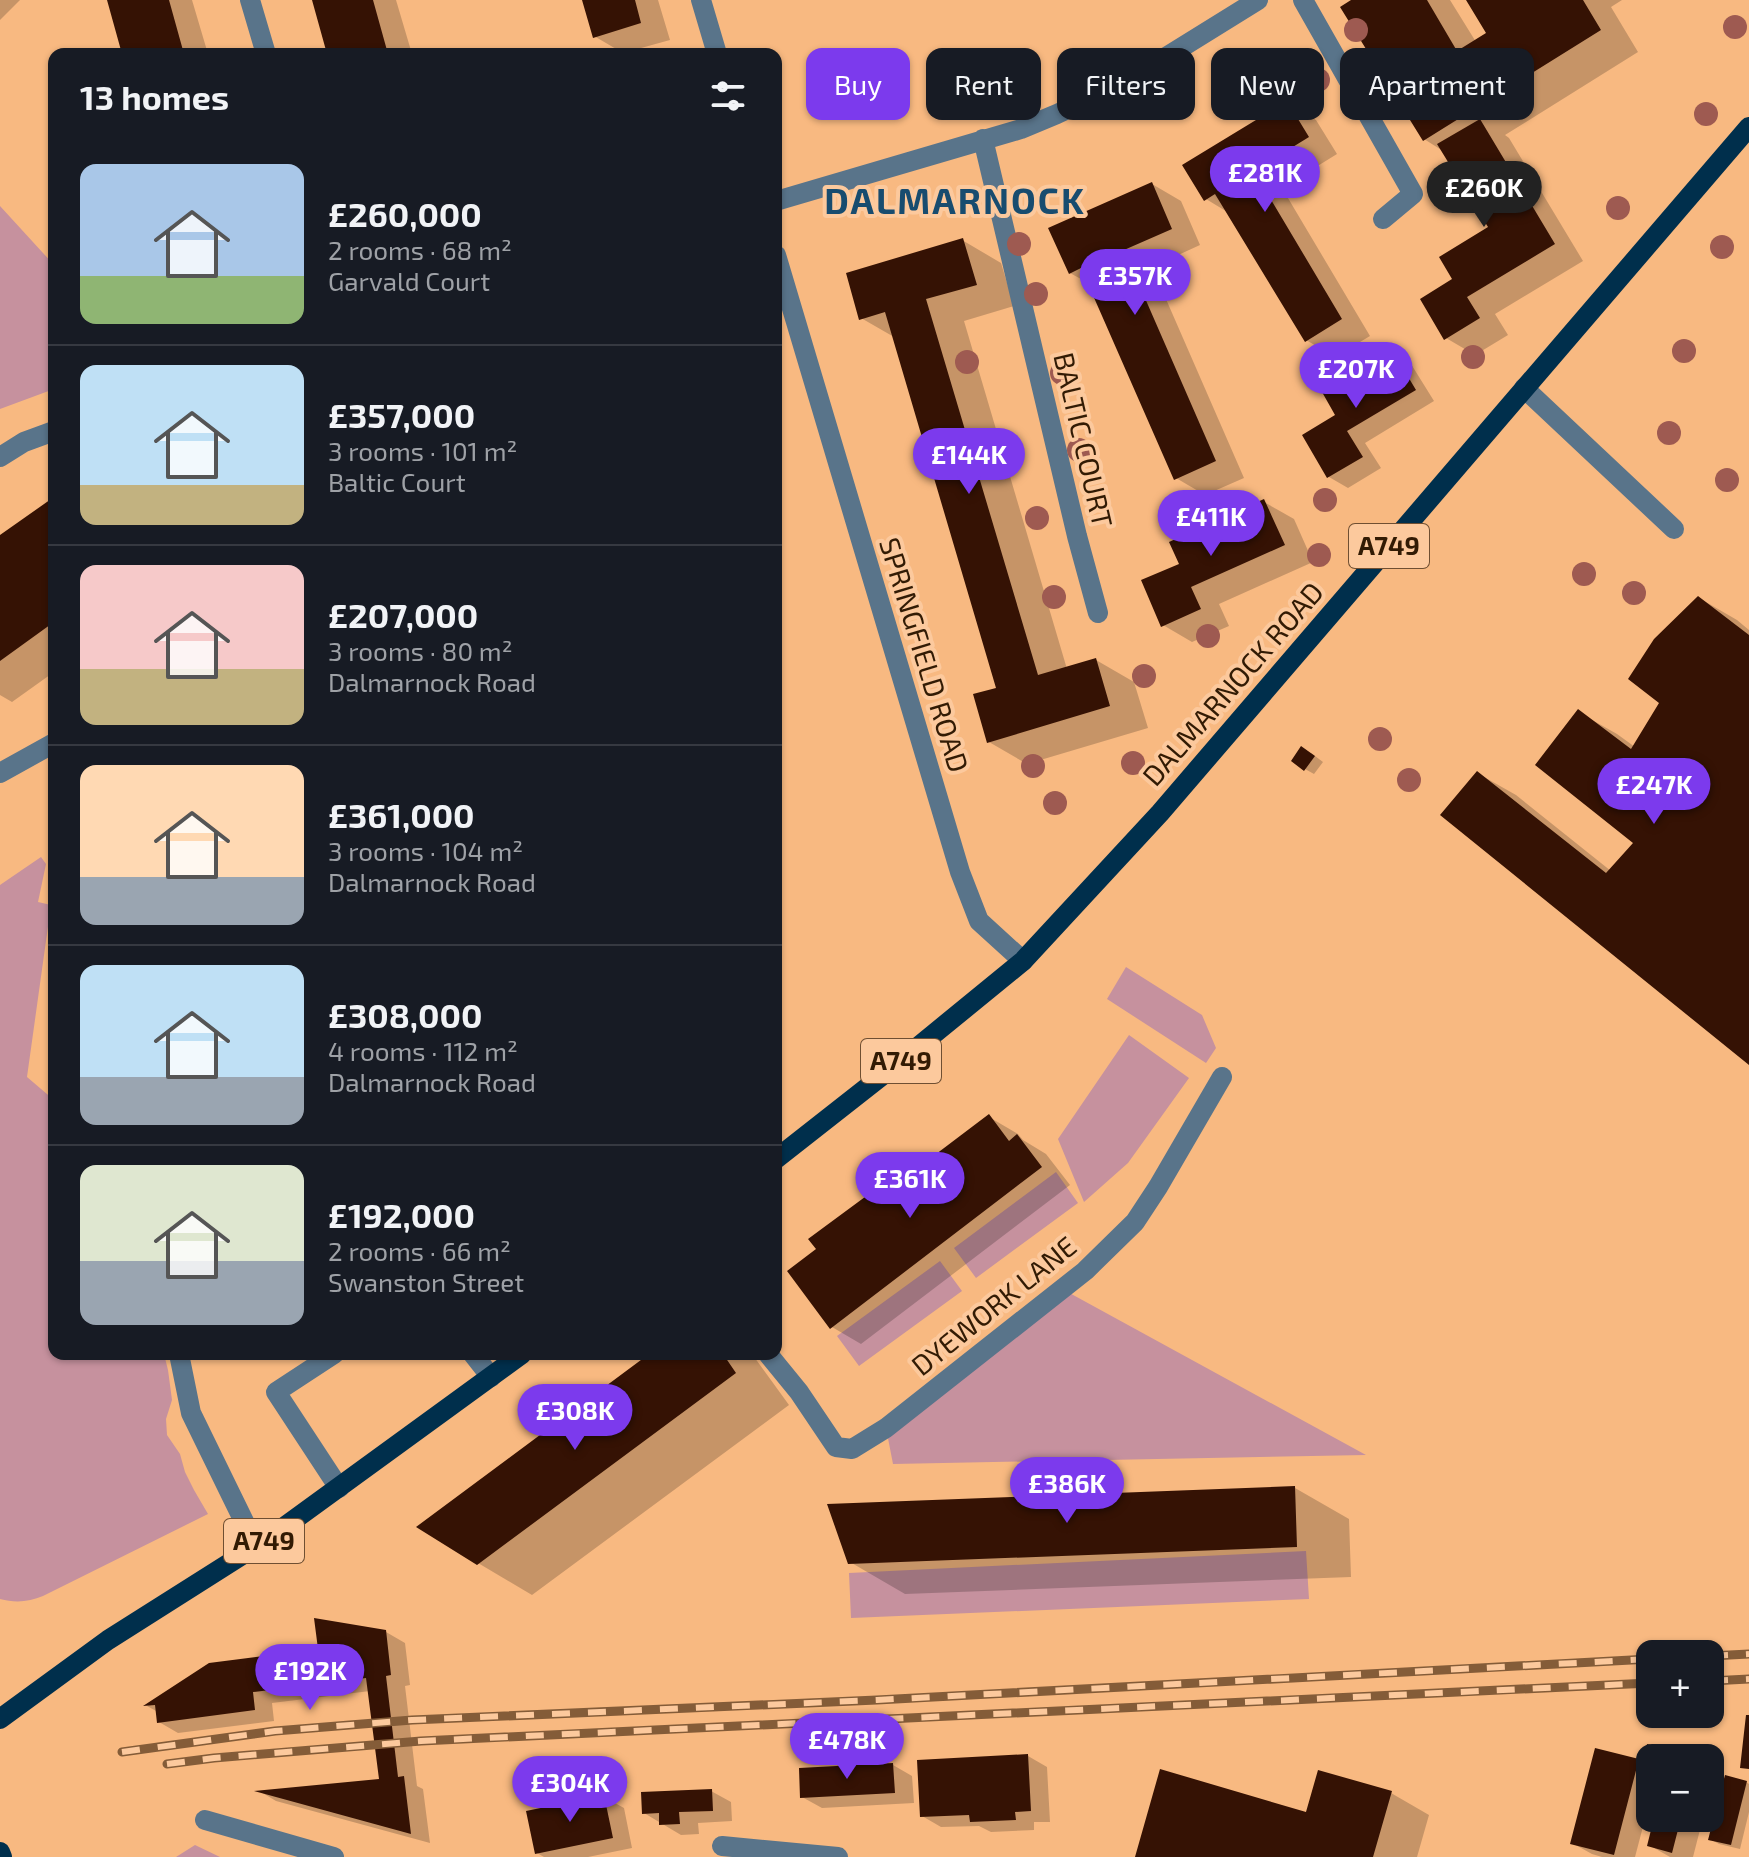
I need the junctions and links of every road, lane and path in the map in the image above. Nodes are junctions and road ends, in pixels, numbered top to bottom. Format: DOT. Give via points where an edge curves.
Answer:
graph roads {
  1 [pos="250,0"];
  2 [pos="701,0"];
  3 [pos="1258,0"];
  4 [pos="1303,0"];
  5 [pos="264,48"];
  6 [pos="715,48"];
  7 [pos="1749,127"];
  8 [pos="983,139"];
  9 [pos="782,199"];
  10 [pos="1383,219"];
  11 [pos="782,275"];
  12 [pos="1524,388"];
  13 [pos="48,433"];
  14 [pos="0,457"];
  15 [pos="1674,529"];
  16 [pos="1098,613"];
  17 [pos="48,746"];
  18 [pos="0,773"];
  19 [pos="1023,961"];
  20 [pos="1222,1077"];
  21 [pos="782,1154"];
  22 [pos="180,1360"];
  23 [pos="325,1360"];
  24 [pos="478,1360"];
  25 [pos="514,1360"];
  26 [pos="773,1360"];
  27 [pos="491,1377"];
  28 [pos="339,1488"];
  29 [pos="256,1546"];
  30 [pos="0,1719"];
  31 [pos="205,1820"];
  32 [pos="722,1846"];
  33 [pos="334,1857"];
  34 [pos="838,1857"];
  1 -- 5 [label="street"];
  2 -- 6 [label="street"];
  3 -- 8 [label="street" via="1129,80 1021,129"];
  4 -- 10 [label="street" via="1413,194"];
  7 -- 12 [label="main road, DALMARNOCK ROAD / A749"];
  8 -- 9 [label="street"];
  8 -- 16 [label="street, BALTIC COURT"];
  11 -- 19 [label="street, SPRINGFIELD ROAD" via="960,872 979,921"];
  12 -- 15 [label="street"];
  12 -- 19 [label="main road, DALMARNOCK ROAD / A749" via="1160,813"];
  13 -- 14 [label="street"];
  17 -- 18 [label="street"];
  19 -- 21 [label="main road, DALMARNOCK ROAD / A749"];
  20 -- 26 [label="street, DYEWORK LANE" via="1135,1222 1085,1271 886,1428 852,1449 836,1447"];
  22 -- 29 [label="street" via="191,1413"];
  23 -- 28 [label="street" via="276,1392"];
  24 -- 27 [label="street"];
  25 -- 27 [label="main road, A749"];
  27 -- 28 [label="main road, A749"];
  28 -- 29 [label="main road, A749"];
  29 -- 30 [label="main road, A749" via="108,1640"];
  31 -- 33 [label="street"];
  32 -- 34 [label="street"];
}
